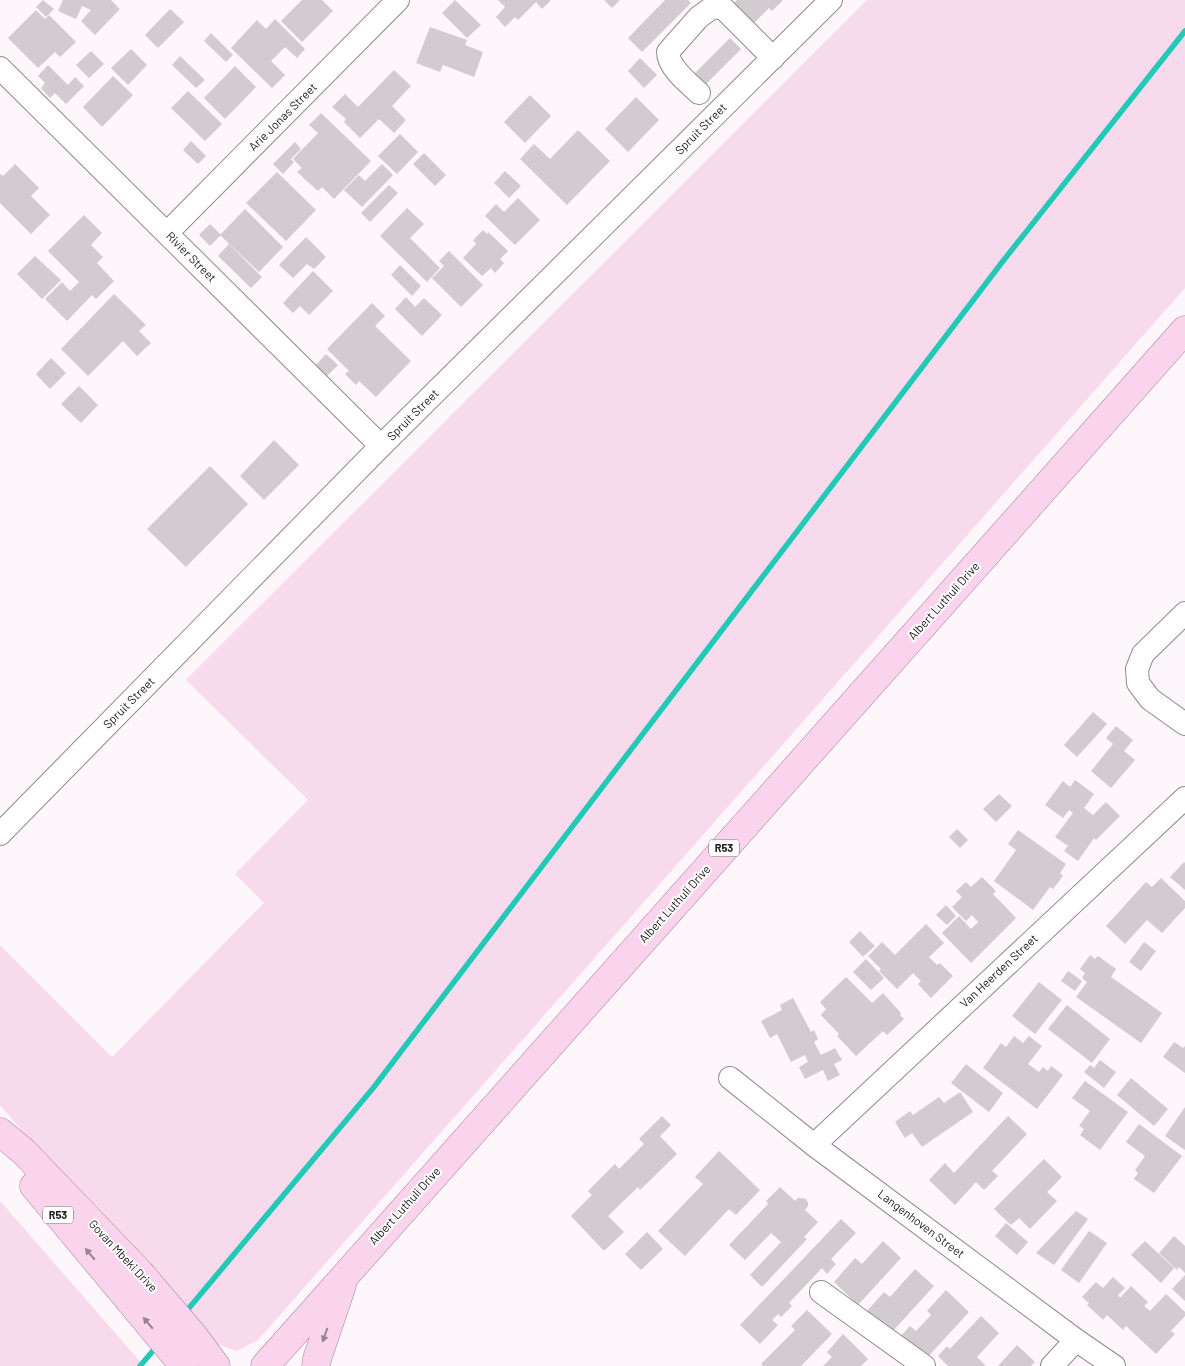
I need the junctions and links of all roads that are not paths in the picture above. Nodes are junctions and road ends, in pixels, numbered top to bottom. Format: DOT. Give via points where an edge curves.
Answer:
graph roads {
  1 [pos="398,0"];
  2 [pos="831,0"];
  3 [pos="719,5"];
  4 [pos="773,58"];
  5 [pos="0,68"];
  6 [pos="699,93"];
  7 [pos="167,234"];
  8 [pos="1185,330"];
  9 [pos="381,446"];
  10 [pos="1185,612"];
  11 [pos="1185,724"];
  12 [pos="1185,798"];
  13 [pos="0,834"];
  14 [pos="730,1078"];
  15 [pos="0,1134"];
  16 [pos="814,1145"];
  17 [pos="347,1272"];
  18 [pos="821,1292"];
  19 [pos="1076,1340"];
  20 [pos="184,1352"];
  21 [pos="216,1366"];
  22 [pos="264,1366"];
  23 [pos="316,1366"];
  24 [pos="924,1366"];
  25 [pos="1052,1366"];
  26 [pos="1114,1366"];
  1 -- 7 [label="street, Arie Jonas Street"];
  2 -- 4 [label="street, Spruit Street"];
  3 -- 4 [label="street"];
  3 -- 6 [label="street" via="699,18 668,52 674,67"];
  4 -- 9 [label="street, Spruit Street"];
  5 -- 7 [label="street, Rivier Street"];
  7 -- 9 [label="street, Rivier Street"];
  8 -- 17 [label="main road, Albert Luthuli Drive / R53"];
  9 -- 13 [label="street, Spruit Street"];
  10 -- 11 [label="street" via="1143,654 1137,669 1138,683 1150,699"];
  12 -- 16 [label="street, Van Heerden Street"];
  14 -- 16 [label="street, Langenhoven Street"];
  15 -- 20 [label="main road, Govan Mbeki Drive / R53" via="13,1161 131,1282"];
  16 -- 19 [label="street, Langenhoven Street"];
  17 -- 22 [label="main road, Albert Luthuli Drive / R53"];
  17 -- 23 [label="main road, one-way"];
  18 -- 24 [label="street"];
  19 -- 25 [label="street"];
  19 -- 26 [label="street, Langenhoven Street"];
  20 -- 21 [label="main road, Govan Mbeki Drive / R53"];
}
